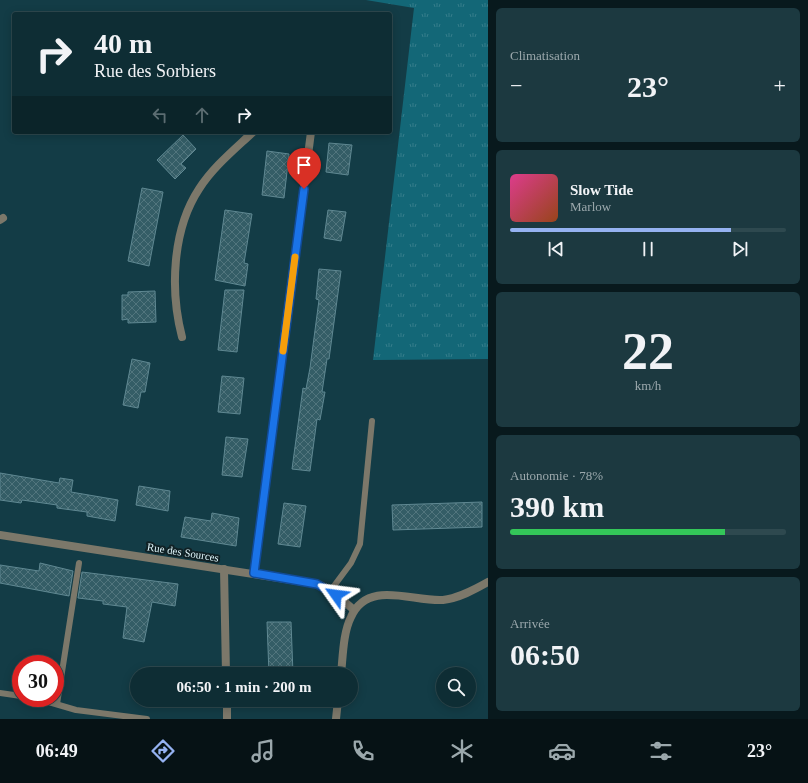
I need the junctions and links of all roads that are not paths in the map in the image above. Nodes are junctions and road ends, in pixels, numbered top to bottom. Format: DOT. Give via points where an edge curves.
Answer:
graph roads {
  1 [pos="251,134"];
  2 [pos="311,134"];
  3 [pos="182,337"];
  4 [pos="372,421"];
  5 [pos="0,535"];
  6 [pos="79,563"];
  7 [pos="224,569"];
  8 [pos="254,573"];
  9 [pos="488,582"];
  10 [pos="330,590"];
  11 [pos="354,610"];
  12 [pos="64,659"];
  13 [pos="226,667"];
  14 [pos="342,667"];
  15 [pos="0,693"];
  16 [pos="12,695"];
  17 [pos="64,706"];
  18 [pos="227,707"];
  19 [pos="337,707"];
  20 [pos="147,719"];
  21 [pos="227,719"];
  22 [pos="336,719"];
  1 -- 3 [label="street" via="208,177 193,199 186,219 178,254 176,293 177,318"];
  2 -- 8 [label="street"];
  4 -- 10 [label="lane" via="360,544 351,563"];
  5 -- 7 [label="street, Rue des Sources"];
  6 -- 12 [label="lane"];
  7 -- 8 [label="street, Rue des Sources"];
  7 -- 13 [label="street"];
  8 -- 10 [label="street, Rue des Sources" via="313,583"];
  9 -- 11 [label="street" via="464,595 444,600 392,594 375,595 363,601"];
  10 -- 11 [label="street, Rue des Sources"];
  11 -- 14 [label="street" via="346,632"];
  15 -- 16 [label="lane"];
  17 -- 20 [label="lane"];
  18 -- 21 [label="street"];
  19 -- 22 [label="street"];
}
